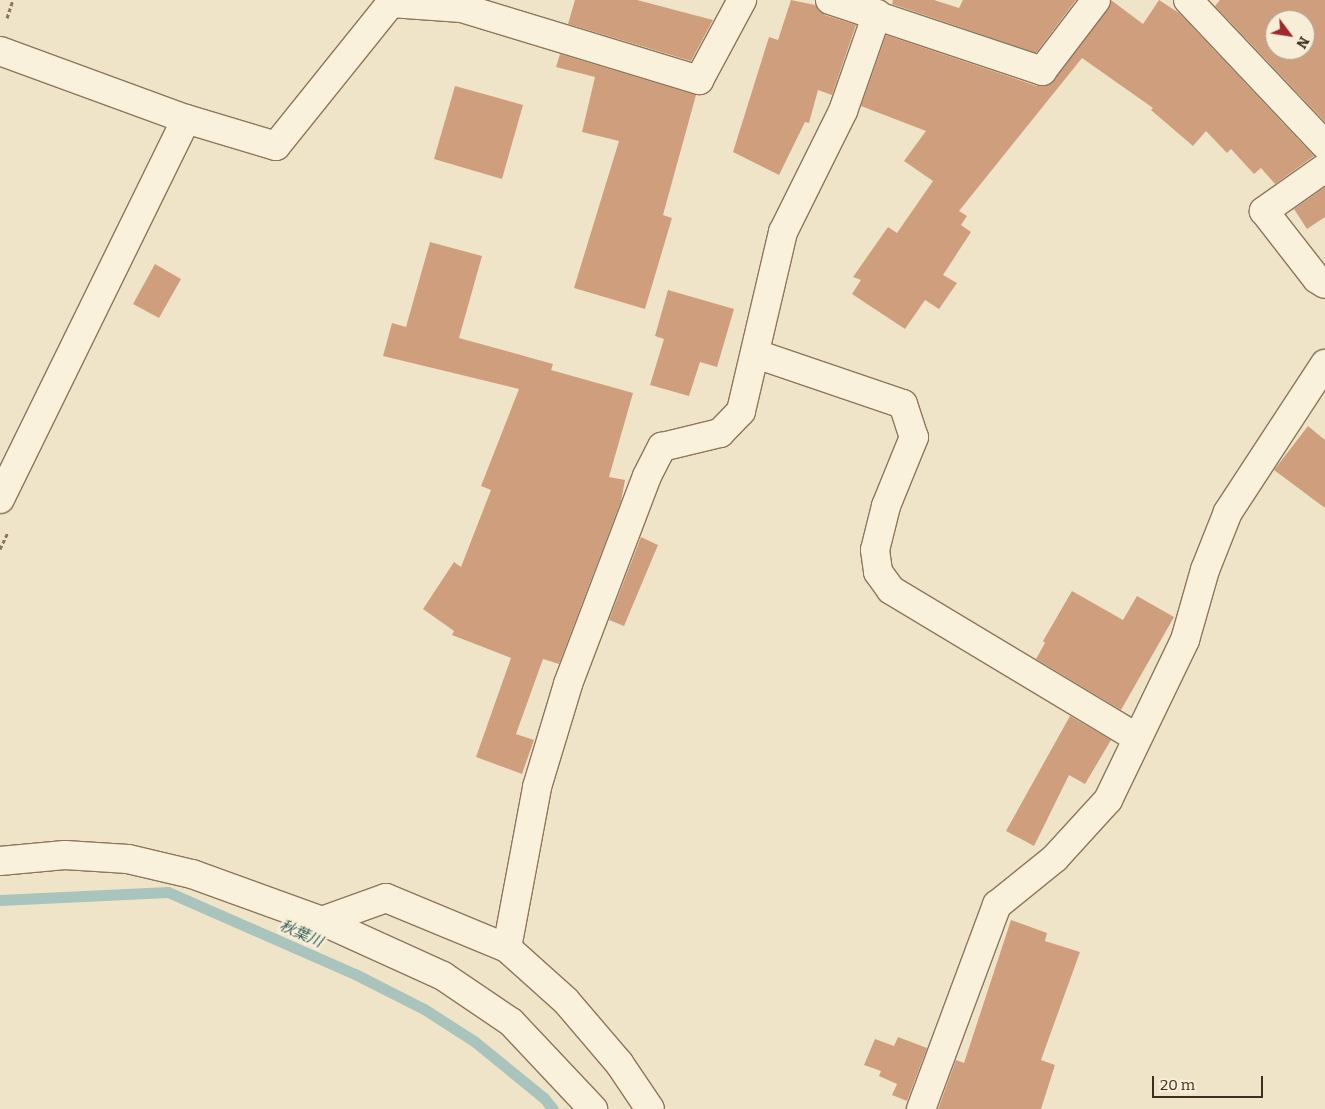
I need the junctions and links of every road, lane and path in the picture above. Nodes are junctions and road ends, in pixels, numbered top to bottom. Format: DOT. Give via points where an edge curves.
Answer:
graph roads {
  1 [pos="742,0"];
  2 [pos="830,0"];
  3 [pos="1096,0"];
  4 [pos="1188,0"];
  5 [pos="877,14"];
  6 [pos="0,51"];
  7 [pos="186,119"];
  8 [pos="1325,145"];
  9 [pos="1325,168"];
  10 [pos="1325,284"];
  11 [pos="756,354"];
  12 [pos="1325,364"];
  13 [pos="0,499"];
  14 [pos="1137,738"];
  15 [pos="0,862"];
  16 [pos="322,921"];
  17 [pos="507,948"];
  18 [pos="593,1109"];
  19 [pos="650,1109"];
  20 [pos="921,1109"];
  1 -- 7 [label="street" via="699,80 462,8 391,3 276,146"];
  2 -- 5 [label="street"];
  3 -- 5 [label="street" via="1042,70"];
  4 -- 8 [label="street"];
  5 -- 11 [label="street" via="843,111 783,232"];
  6 -- 7 [label="street"];
  7 -- 13 [label="street"];
  9 -- 10 [label="street" via="1264,211 1317,279"];
  11 -- 14 [label="street" via="903,404 914,436 886,506 875,550 878,572 892,590"];
  11 -- 17 [label="street" via="741,411 720,434 662,447 647,476 568,684 540,777"];
  12 -- 14 [label="street" via="1228,512 1205,570 1185,640"];
  14 -- 20 [label="street" via="1108,800 1055,858 997,905"];
  15 -- 16 [label="street" via="65,854 128,859 192,874"];
  16 -- 17 [label="street" via="386,898"];
  16 -- 18 [label="street" via="443,976 511,1022"];
  17 -- 19 [label="street" via="566,1001 620,1063"];
}
